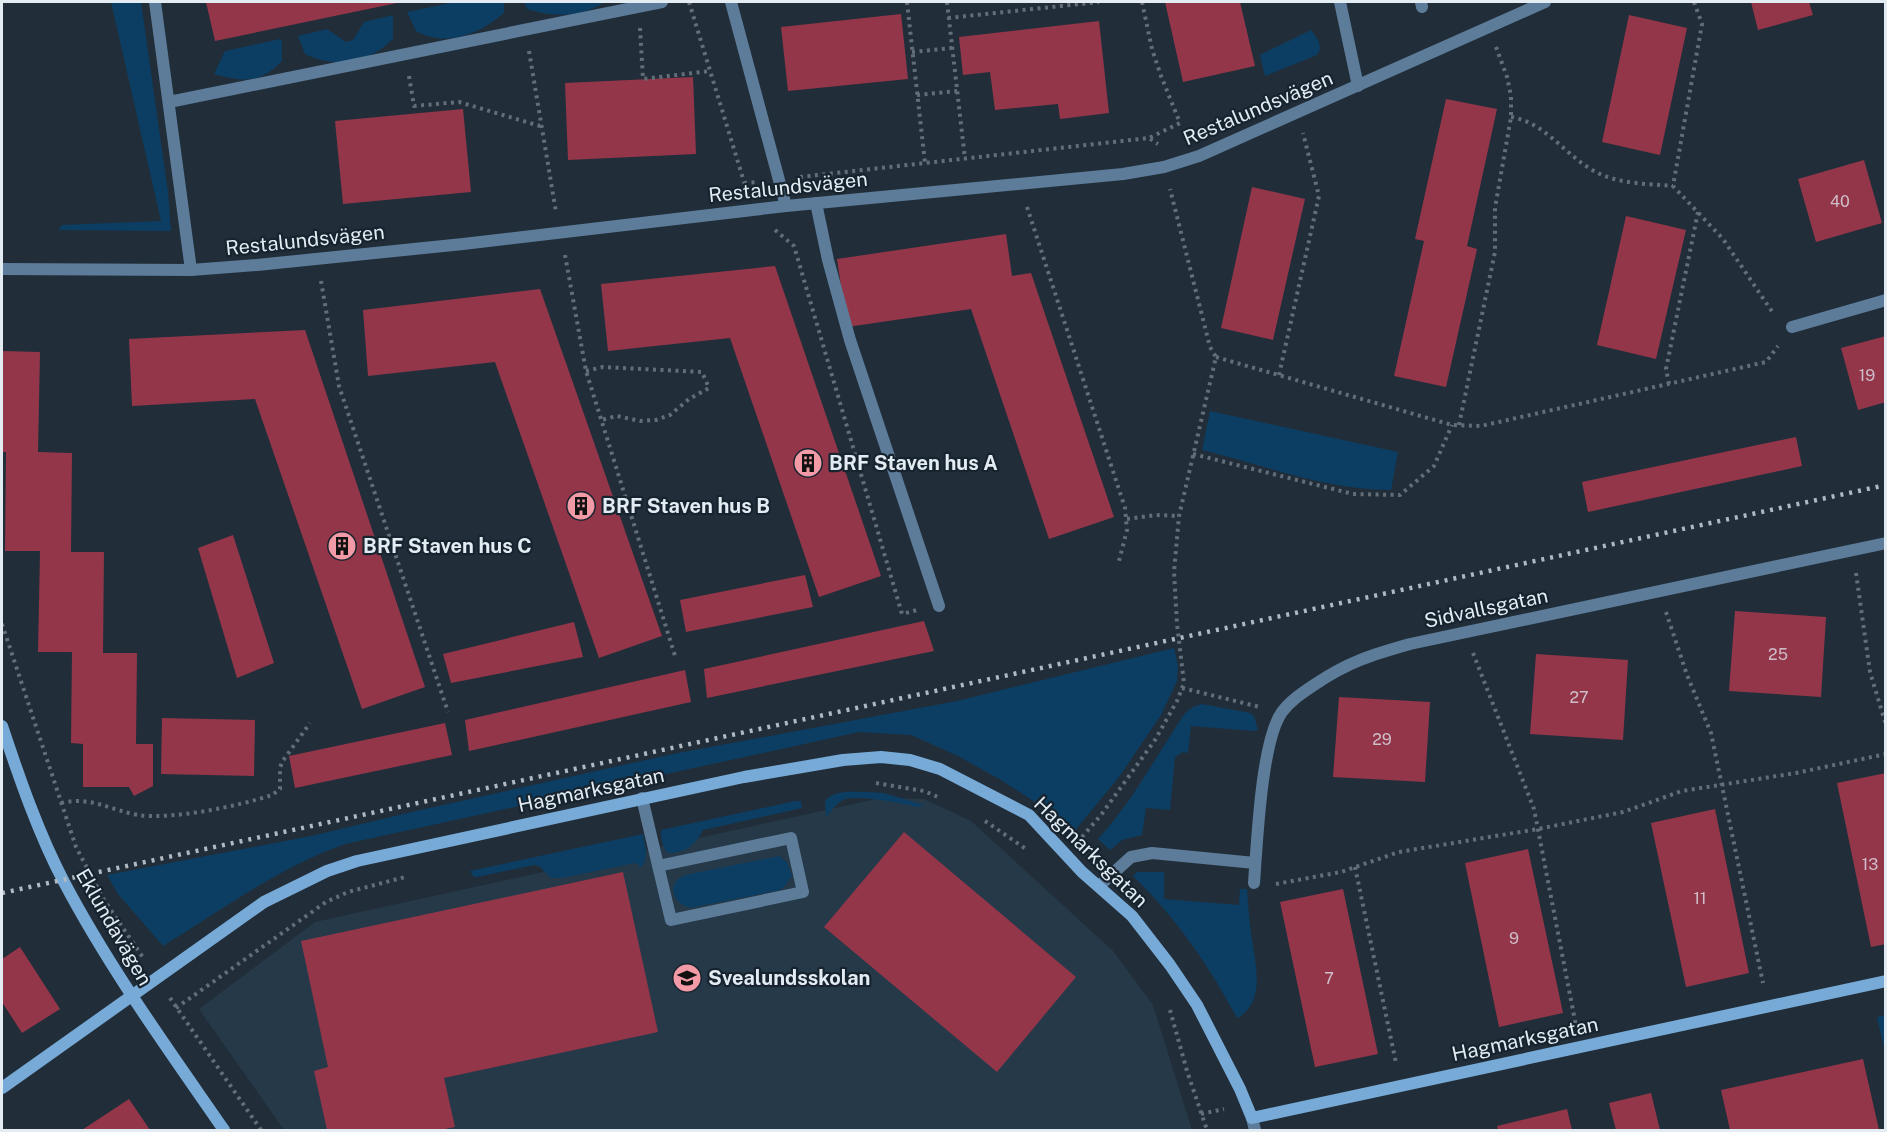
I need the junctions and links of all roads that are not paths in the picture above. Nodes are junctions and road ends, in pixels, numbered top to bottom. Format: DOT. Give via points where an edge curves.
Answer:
graph roads {
  1 [pos="155,2"];
  2 [pos="662,2"];
  3 [pos="731,2"];
  4 [pos="1340,2"];
  5 [pos="1545,2"];
  6 [pos="1358,86"];
  7 [pos="169,102"];
  8 [pos="816,203"];
  9 [pos="786,206"];
  10 [pos="2,269"];
  11 [pos="191,270"];
  12 [pos="1886,300"];
  13 [pos="1792,327"];
  14 [pos="1886,543"];
  15 [pos="939,606"];
  16 [pos="2,726"];
  17 [pos="642,798"];
  18 [pos="1256,863"];
  19 [pos="658,866"];
  20 [pos="1254,884"];
  21 [pos="1099,886"];
  22 [pos="1886,981"];
  23 [pos="132,997"];
  24 [pos="2,1088"];
  25 [pos="1254,1124"];
  26 [pos="224,1131"];
  1 -- 7 [label="street"];
  2 -- 7 [label="street"];
  3 -- 9 [label="street"];
  4 -- 6 [label="street"];
  5 -- 6 [label="street, Restalundsvägen"];
  6 -- 8 [label="street, Restalundsvägen" via="1199,156 1164,167"];
  7 -- 11 [label="street"];
  8 -- 9 [label="street, Restalundsvägen"];
  8 -- 15 [label="street" via="850,340"];
  9 -- 11 [label="street, Restalundsvägen"];
  10 -- 11 [label="street, Restalundsvägen"];
  12 -- 13 [label="street"];
  14 -- 18 [label="street, Sidvallsgatan" via="1410,644 1340,668 1292,700 1273,729"];
  16 -- 23 [label="street, Eklundavägen" via="62,880"];
  17 -- 19 [label="street"];
  17 -- 21 [label="street, Hagmarksgatan" via="843,760 910,760 940,769 1029,815"];
  17 -- 23 [label="street, Hagmarksgatan" via="327,871 264,902"];
  18 -- 20 [label="street, Sidvallsgatan"];
  18 -- 21 [label="street" via="1152,853 1131,857"];
  19 -- 19 [label="street" via="671,920 803,892 791,838"];
  21 -- 25 [label="street, Hagmarksgatan" via="1132,916 1197,1005"];
  22 -- 25 [label="street, Hagmarksgatan" via="1401,1086"];
  23 -- 24 [label="street, Hagmarksgatan"];
  23 -- 26 [label="street, Eklundavägen"];
}
